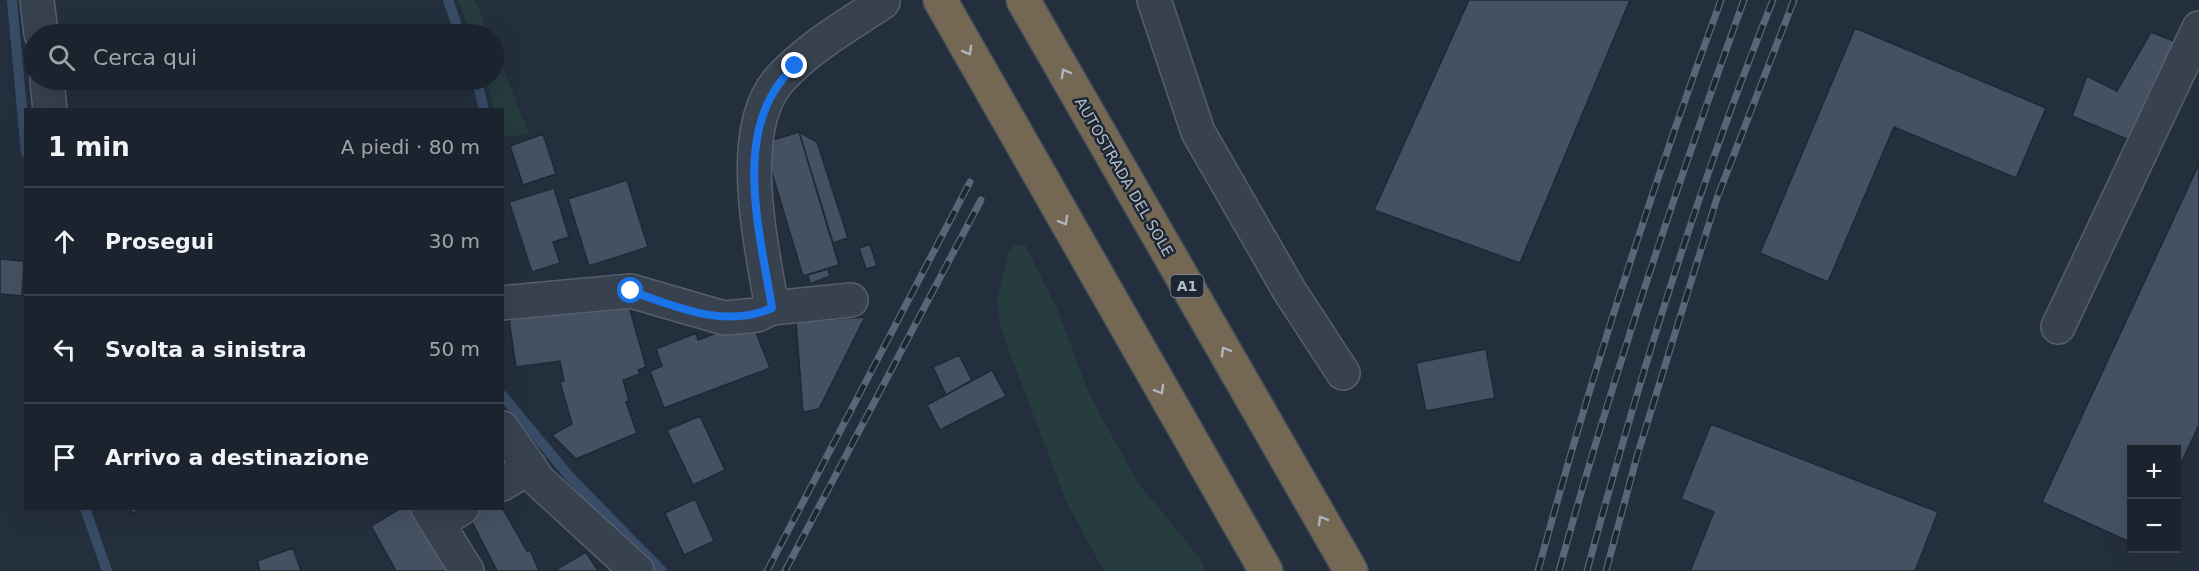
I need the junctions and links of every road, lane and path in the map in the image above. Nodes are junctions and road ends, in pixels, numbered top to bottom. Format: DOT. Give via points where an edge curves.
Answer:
graph roads {
  1 [pos="38,0"];
  2 [pos="939,0"];
  3 [pos="1023,0"];
  4 [pos="1154,0"];
  5 [pos="883,2"];
  6 [pos="40,24"];
  7 [pos="2199,28"];
  8 [pos="48,90"];
  9 [pos="50,108"];
  10 [pos="851,300"];
  11 [pos="504,303"];
  12 [pos="772,308"];
  13 [pos="2058,327"];
  14 [pos="1343,373"];
  15 [pos="504,431"];
  16 [pos="530,467"];
  17 [pos="504,483"];
  18 [pos="443,513"];
  19 [pos="467,571"];
  20 [pos="637,571"];
  21 [pos="1266,571"];
  22 [pos="1351,571"];
  1 -- 6 [label="street"];
  2 -- 21 [label="highway, one-way"];
  22 -- 3 [label="highway, AUTOSTRADA DEL SOLE / A1, one-way"];
  4 -- 14 [label="street" via="1198,132 1289,290"];
  5 -- 12 [label="street" via="827,39 778,81 764,108 753,191"];
  7 -- 13 [label="street"];
  8 -- 9 [label="street"];
  10 -- 12 [label="street"];
  11 -- 12 [label="street" via="631,291 724,318 756,315"];
  15 -- 16 [label="street"];
  16 -- 17 [label="street"];
  16 -- 20 [label="street" via="539,481"];
  18 -- 19 [label="street"];
}
